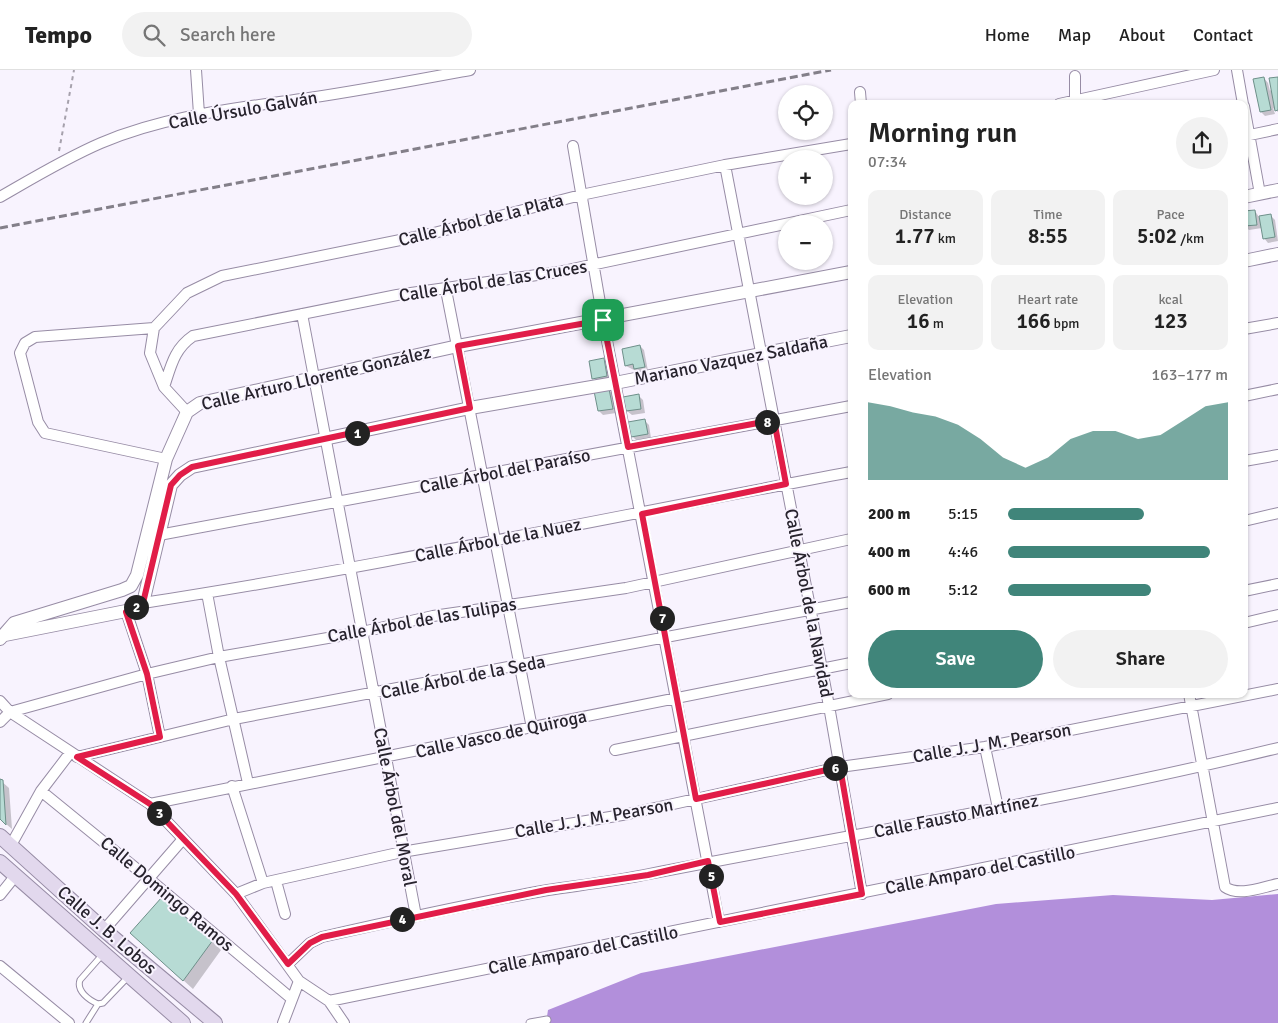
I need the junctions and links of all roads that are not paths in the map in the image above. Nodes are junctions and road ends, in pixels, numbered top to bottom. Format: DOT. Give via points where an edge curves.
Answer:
graph roads {
  1 [pos="196,70"];
  2 [pos="470,70"];
  3 [pos="1214,70"];
  4 [pos="1237,70"];
  5 [pos="1075,76"];
  6 [pos="860,92"];
  7 [pos="861,100"];
  8 [pos="1075,100"];
  9 [pos="1084,100"];
  10 [pos="1243,100"];
  11 [pos="200,114"];
  12 [pos="1278,128"];
  13 [pos="1248,136"];
  14 [pos="1248,140"];
  15 [pos="848,145"];
  16 [pos="572,146"];
  17 [pos="725,166"];
  18 [pos="1278,190"];
  19 [pos="1260,194"];
  20 [pos="581,195"];
  21 [pos="1248,196"];
  22 [pos="0,197"];
  23 [pos="848,211"];
  24 [pos="739,232"];
  25 [pos="1278,254"];
  26 [pos="1248,260"];
  27 [pos="595,265"];
  28 [pos="848,273"];
  29 [pos="446,290"];
  30 [pos="749,293"];
  31 [pos="302,314"];
  32 [pos="603,320"];
  33 [pos="1278,322"];
  34 [pos="154,328"];
  35 [pos="1248,328"];
  36 [pos="848,337"];
  37 [pos="458,346"];
  38 [pos="760,354"];
  39 [pos="314,377"];
  40 [pos="615,383"];
  41 [pos="164,388"];
  42 [pos="1278,389"];
  43 [pos="1248,395"];
  44 [pos="848,407"];
  45 [pos="470,408"];
  46 [pos="187,412"];
  47 [pos="774,420"];
  48 [pos="326,439"];
  49 [pos="628,447"];
  50 [pos="1278,455"];
  51 [pos="166,459"];
  52 [pos="1248,460"];
  53 [pos="848,473"];
  54 [pos="484,474"];
  55 [pos="786,484"];
  56 [pos="338,503"];
  57 [pos="1278,512"];
  58 [pos="642,514"];
  59 [pos="1248,520"];
  60 [pos="159,535"];
  61 [pos="495,539"];
  62 [pos="848,540"];
  63 [pos="798,552"];
  64 [pos="350,570"];
  65 [pos="655,582"];
  66 [pos="1278,584"];
  67 [pos="1248,589"];
  68 [pos="208,593"];
  69 [pos="143,603"];
  70 [pos="509,603"];
  71 [pos="848,603"];
  72 [pos="810,610"];
  73 [pos="126,612"];
  74 [pos="1278,616"];
  75 [pos="1248,622"];
  76 [pos="362,632"];
  77 [pos="2,637"];
  78 [pos="666,638"];
  79 [pos="219,657"];
  80 [pos="848,664"];
  81 [pos="521,666"];
  82 [pos="822,668"];
  83 [pos="147,674"];
  84 [pos="1278,689"];
  85 [pos="373,694"];
  86 [pos="1248,695"];
  87 [pos="677,696"];
  88 [pos="868,698"];
  89 [pos="1190,698"];
  90 [pos="1229,698"];
  91 [pos="0,701"];
  92 [pos="1191,705"];
  93 [pos="829,706"];
  94 [pos="10,712"];
  95 [pos="234,719"];
  96 [pos="0,722"];
  97 [pos="532,728"];
  98 [pos="684,736"];
  99 [pos="160,737"];
  100 [pos="986,747"];
  101 [pos="1278,748"];
  102 [pos="615,750"];
  103 [pos="73,755"];
  104 [pos="385,757"];
  105 [pos="1203,766"];
  106 [pos="840,767"];
  107 [pos="248,783"];
  108 [pos="232,786"];
  109 [pos="41,791"];
  110 [pos="696,799"];
  111 [pos="150,804"];
  112 [pos="998,808"];
  113 [pos="1278,808"];
  114 [pos="1213,823"];
  115 [pos="0,836"];
  116 [pos="851,837"];
  117 [pos="183,839"];
  118 [pos="11,845"];
  119 [pos="402,852"];
  120 [pos="708,861"];
  121 [pos="0,862"];
  122 [pos="16,875"];
  123 [pos="149,879"];
  124 [pos="276,881"];
  125 [pos="263,883"];
  126 [pos="1278,884"];
  127 [pos="236,894"];
  128 [pos="862,894"];
  129 [pos="0,895"];
  130 [pos="285,914"];
  131 [pos="416,916"];
  132 [pos="720,922"];
  133 [pos="104,930"];
  134 [pos="103,954"];
  135 [pos="288,964"];
  136 [pos="0,966"];
  137 [pos="128,976"];
  138 [pos="299,981"];
  139 [pos="292,999"];
  140 [pos="329,1001"];
  141 [pos="98,1004"];
  142 [pos="547,1020"];
  143 [pos="69,1023"];
  144 [pos="86,1023"];
  145 [pos="183,1023"];
  146 [pos="215,1023"];
  147 [pos="283,1023"];
  148 [pos="344,1023"];
  149 [pos="530,1023"];
  1 -- 11 [label="street"];
  2 -- 11 [label="street, Calle Úrsulo Galván"];
  3 -- 9 [label="street"];
  4 -- 10 [label="street"];
  5 -- 8 [label="street"];
  6 -- 7 [label="street"];
  11 -- 22 [label="street, Calle Úrsulo Galván" via="102,143"];
  12 -- 13 [label="street"];
  14 -- 19 [label="street"];
  15 -- 17 [label="street, Calle Árbol de la Plata"];
  16 -- 20 [label="street"];
  17 -- 20 [label="street, Calle Árbol de la Plata"];
  17 -- 24 [label="street, Calle Árbol de la Navidad"];
  18 -- 19 [label="street"];
  19 -- 21 [label="street"];
  20 -- 27 [label="street"];
  20 -- 34 [label="street, Calle Árbol de la Plata" via="430,234 222,276 187,293"];
  23 -- 24 [label="street, Calle Árbol de las Cruces"];
  24 -- 27 [label="street, Calle Árbol de las Cruces"];
  24 -- 30 [label="street, Calle Árbol de la Navidad"];
  25 -- 26 [label="street"];
  27 -- 29 [label="street, Calle Árbol de las Cruces"];
  27 -- 32 [label="street"];
  28 -- 30 [label="street, Calle Arturo Llorente González"];
  29 -- 31 [label="street, Calle Árbol de las Cruces" via="397,295"];
  29 -- 37 [label="street"];
  30 -- 32 [label="street, Calle Arturo Llorente González"];
  30 -- 38 [label="street, Calle Árbol de la Navidad"];
  31 -- 39 [label="street, Calle Árbol del Moral"];
  31 -- 41 [label="street, Calle Árbol de las Cruces" via="194,336 175,353"];
  32 -- 37 [label="street, Calle Arturo Llorente González"];
  32 -- 40 [label="street"];
  33 -- 35 [label="street"];
  34 -- 41 [label="street" via="150,353"];
  34 -- 51 [label="street" via="35,337 25,343 20,354 38,422 45,433"];
  36 -- 38 [label="street, Mariano Vazquez Saldaña"];
  37 -- 39 [label="street, Calle Arturo Llorente González"];
  37 -- 45 [label="street"];
  38 -- 40 [label="street, Mariano Vazquez Saldaña"];
  38 -- 47 [label="street, Calle Árbol de la Navidad"];
  39 -- 46 [label="street, Calle Arturo Llorente González" via="200,402"];
  39 -- 48 [label="street, Calle Árbol del Moral"];
  40 -- 45 [label="street, Mariano Vazquez Saldaña"];
  40 -- 49 [label="street"];
  41 -- 46 [label="street"];
  42 -- 43 [label="street"];
  44 -- 47 [label="street, Calle Árbol del Paraíso"];
  45 -- 48 [label="street, Mariano Vazquez Saldaña"];
  45 -- 54 [label="street"];
  46 -- 51 [label="street, Calle Arturo Llorente González"];
  47 -- 49 [label="street, Calle Árbol del Paraíso"];
  47 -- 55 [label="street, Calle Árbol de la Navidad"];
  48 -- 56 [label="street, Calle Árbol del Moral"];
  48 -- 60 [label="street, Mariano Vazquez Saldaña" via="192,467 171,485"];
  49 -- 54 [label="street, Calle Árbol del Paraíso"];
  49 -- 58 [label="street"];
  50 -- 52 [label="street"];
  51 -- 77 [label="street, Calle Arturo Llorente González" via="137,575 131,586 14,624"];
  53 -- 55 [label="street, Calle Árbol de la Nuez"];
  54 -- 56 [label="street, Calle Árbol del Paraíso"];
  54 -- 61 [label="street"];
  55 -- 58 [label="street, Calle Árbol de la Nuez"];
  55 -- 63 [label="street, Calle Árbol de la Navidad"];
  56 -- 60 [label="street, Calle Árbol del Paraíso"];
  56 -- 64 [label="street, Calle Árbol del Moral"];
  57 -- 59 [label="street"];
  58 -- 61 [label="street, Calle Árbol de la Nuez"];
  58 -- 65 [label="street"];
  60 -- 69 [label="street, Mariano Vazquez Saldaña"];
  61 -- 64 [label="street, Calle Árbol de la Nuez"];
  61 -- 70 [label="street"];
  62 -- 63 [label="street, Calle Árbol de las Tulipas"];
  63 -- 65 [label="street, Calle Árbol de las Tulipas"];
  63 -- 72 [label="street, Calle Árbol de la Navidad"];
  64 -- 68 [label="street, Calle Árbol de la Nuez"];
  64 -- 76 [label="street, Calle Árbol del Moral"];
  65 -- 70 [label="street, Calle Árbol de las Tulipas"];
  65 -- 78 [label="street"];
  66 -- 67 [label="street"];
  68 -- 69 [label="street, Calle Árbol de la Nuez"];
  68 -- 79 [label="street"];
  69 -- 73 [label="street"];
  70 -- 76 [label="street, Calle Árbol de las Tulipas"];
  70 -- 81 [label="street"];
  71 -- 72 [label="street, Calle Árbol de la Seda"];
  72 -- 78 [label="street, Calle Árbol de la Seda"];
  72 -- 82 [label="street, Calle Árbol de la Navidad"];
  73 -- 77 [label="street"];
  73 -- 83 [label="street"];
  74 -- 75 [label="street"];
  76 -- 79 [label="street, Calle Árbol de las Tulipas"];
  76 -- 85 [label="street, Calle Árbol del Moral"];
  78 -- 81 [label="street, Calle Árbol de la Seda"];
  78 -- 87 [label="street"];
  79 -- 83 [label="street, Calle Árbol de las Tulipas"];
  79 -- 95 [label="street"];
  80 -- 82 [label="street, Calle Vasco de Quiroga"];
  81 -- 85 [label="street, Calle Árbol de la Seda"];
  81 -- 97 [label="street"];
  82 -- 87 [label="street, Calle Vasco de Quiroga"];
  82 -- 93 [label="street, Calle Árbol de la Navidad"];
  83 -- 94 [label="street, Calle Árbol de las Tulipas"];
  83 -- 99 [label="street"];
  84 -- 86 [label="street, Calle J. J. M. Pearson"];
  85 -- 95 [label="street, Calle Árbol de la Seda"];
  85 -- 104 [label="street, Calle Árbol del Moral"];
  87 -- 97 [label="street, Calle Vasco de Quiroga"];
  87 -- 98 [label="street"];
  88 -- 93 [label="street"];
  89 -- 92 [label="street"];
  90 -- 92 [label="street, Calle J. J. M. Pearson"];
  91 -- 94 [label="street"];
  92 -- 100 [label="street, Calle J. J. M. Pearson"];
  92 -- 105 [label="street"];
  93 -- 98 [label="street"];
  93 -- 106 [label="street, Calle Árbol de la Navidad"];
  94 -- 96 [label="street, Calle Árbol de las Tulipas"];
  94 -- 103 [label="street"];
  95 -- 99 [label="street, Calle Árbol de la Seda"];
  95 -- 107 [label="street"];
  97 -- 104 [label="street, Calle Vasco de Quiroga"];
  98 -- 102 [label="street"];
  98 -- 110 [label="street"];
  99 -- 103 [label="street, Calle Árbol de la Seda"];
  100 -- 106 [label="street, Calle J. J. M. Pearson"];
  100 -- 112 [label="street"];
  101 -- 105 [label="street, Calle Fausto Martínez"];
  103 -- 109 [label="street"];
  103 -- 111 [label="street"];
  104 -- 107 [label="street, Calle Vasco de Quiroga"];
  104 -- 119 [label="street, Calle Árbol del Moral"];
  105 -- 112 [label="street, Calle Fausto Martínez"];
  105 -- 114 [label="street"];
  106 -- 110 [label="street, Calle J. J. M. Pearson"];
  106 -- 116 [label="street, Calle Árbol de la Navidad"];
  107 -- 108 [label="street, Calle Vasco de Quiroga"];
  108 -- 111 [label="street, Calle Vasco de Quiroga"];
  108 -- 125 [label="street"];
  109 -- 118 [label="street"];
  109 -- 123 [label="street, Calle Domingo Ramos"];
  110 -- 119 [label="street, Calle J. J. M. Pearson" via="628,814"];
  110 -- 120 [label="street"];
  111 -- 117 [label="street"];
  112 -- 116 [label="street, Calle Fausto Martínez"];
  113 -- 114 [label="street, Calle Amparo del Castillo"];
  114 -- 126 [label="street" via="1225,887 1240,892"];
  114 -- 128 [label="street, Calle Amparo del Castillo"];
  115 -- 118 [label="main road, Calle J. B. Lobos"];
  116 -- 120 [label="street, Calle Fausto Martínez"];
  116 -- 128 [label="street, Calle Árbol de la Navidad"];
  117 -- 123 [label="street"];
  117 -- 127 [label="street"];
  118 -- 133 [label="main road, Calle J. B. Lobos"];
  119 -- 124 [label="street, Calle J. J. M. Pearson"];
  119 -- 131 [label="street, Calle Árbol del Moral"];
  120 -- 131 [label="street, Calle Fausto Martínez" via="648,875 546,890"];
  120 -- 132 [label="street"];
  121 -- 122 [label="main road, Calle J. B. Lobos"];
  122 -- 129 [label="street"];
  122 -- 134 [label="main road, Calle J. B. Lobos"];
  123 -- 133 [label="street"];
  123 -- 139 [label="street, Calle Domingo Ramos"];
  124 -- 125 [label="street, Calle J. J. M. Pearson"];
  124 -- 130 [label="street"];
  125 -- 127 [label="street, Calle J. J. M. Pearson"];
  127 -- 135 [label="street"];
  128 -- 132 [label="street, Calle Amparo del Castillo"];
  131 -- 135 [label="street, Calle Fausto Martínez" via="322,937 310,943"];
  132 -- 140 [label="street, Calle Amparo del Castillo"];
  133 -- 146 [label="main road, Calle J. B. Lobos"];
  134 -- 137 [label="main road, Calle J. B. Lobos"];
  134 -- 141 [label="lane" via="78,985 80,991"];
  135 -- 138 [label="street"];
  136 -- 143 [label="street"];
  137 -- 141 [label="lane" via="103,1003"];
  137 -- 145 [label="main road, Calle J. B. Lobos"];
  138 -- 139 [label="street"];
  138 -- 140 [label="street"];
  139 -- 147 [label="street"];
  140 -- 148 [label="street"];
  141 -- 144 [label="lane"];
  142 -- 149 [label="street"];
}
